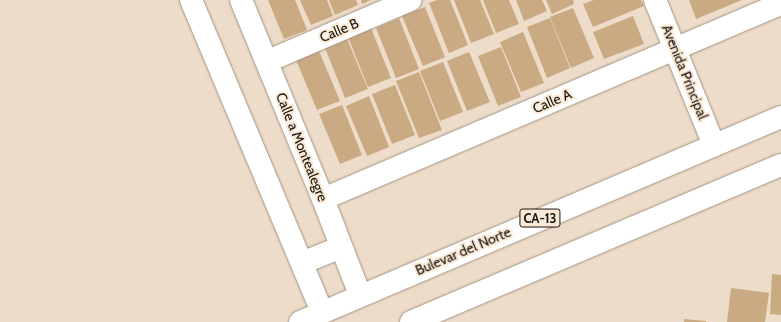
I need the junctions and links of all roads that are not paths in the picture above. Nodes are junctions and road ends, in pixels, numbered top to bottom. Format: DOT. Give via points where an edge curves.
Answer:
graph roads {
  1 [pos="191,0"];
  2 [pos="241,0"];
  3 [pos="410,0"];
  4 [pos="655,0"];
  5 [pos="781,4"];
  6 [pos="676,48"];
  7 [pos="268,61"];
  8 [pos="781,117"];
  9 [pos="714,145"];
  10 [pos="781,165"];
  11 [pos="323,199"];
  12 [pos="341,247"];
  13 [pos="302,264"];
  14 [pos="360,295"];
  15 [pos="322,311"];
  16 [pos="300,322"];
  17 [pos="411,322"];
  1 -- 13 [label="main road"];
  2 -- 7 [label="main road, Calle a Montealegre"];
  3 -- 7 [label="main road, Calle B"];
  4 -- 6 [label="main road, Avenida Principal"];
  5 -- 6 [label="main road, Calle A"];
  6 -- 9 [label="main road, Avenida Principal"];
  6 -- 11 [label="main road, Calle A"];
  7 -- 11 [label="main road, Calle a Montealegre"];
  8 -- 9 [label="main road, Bulevar del Norte / CA-13"];
  9 -- 14 [label="main road, Bulevar del Norte / CA-13"];
  10 -- 17 [label="main road"];
  11 -- 12 [label="main road, Calle a Montealegre"];
  12 -- 13 [label="main road"];
  12 -- 14 [label="main road, Calle a Montealegre"];
  13 -- 15 [label="main road"];
  14 -- 15 [label="main road, Bulevar del Norte / CA-13"];
  15 -- 16 [label="main road, Bulevar del Norte / CA-13"];
}
